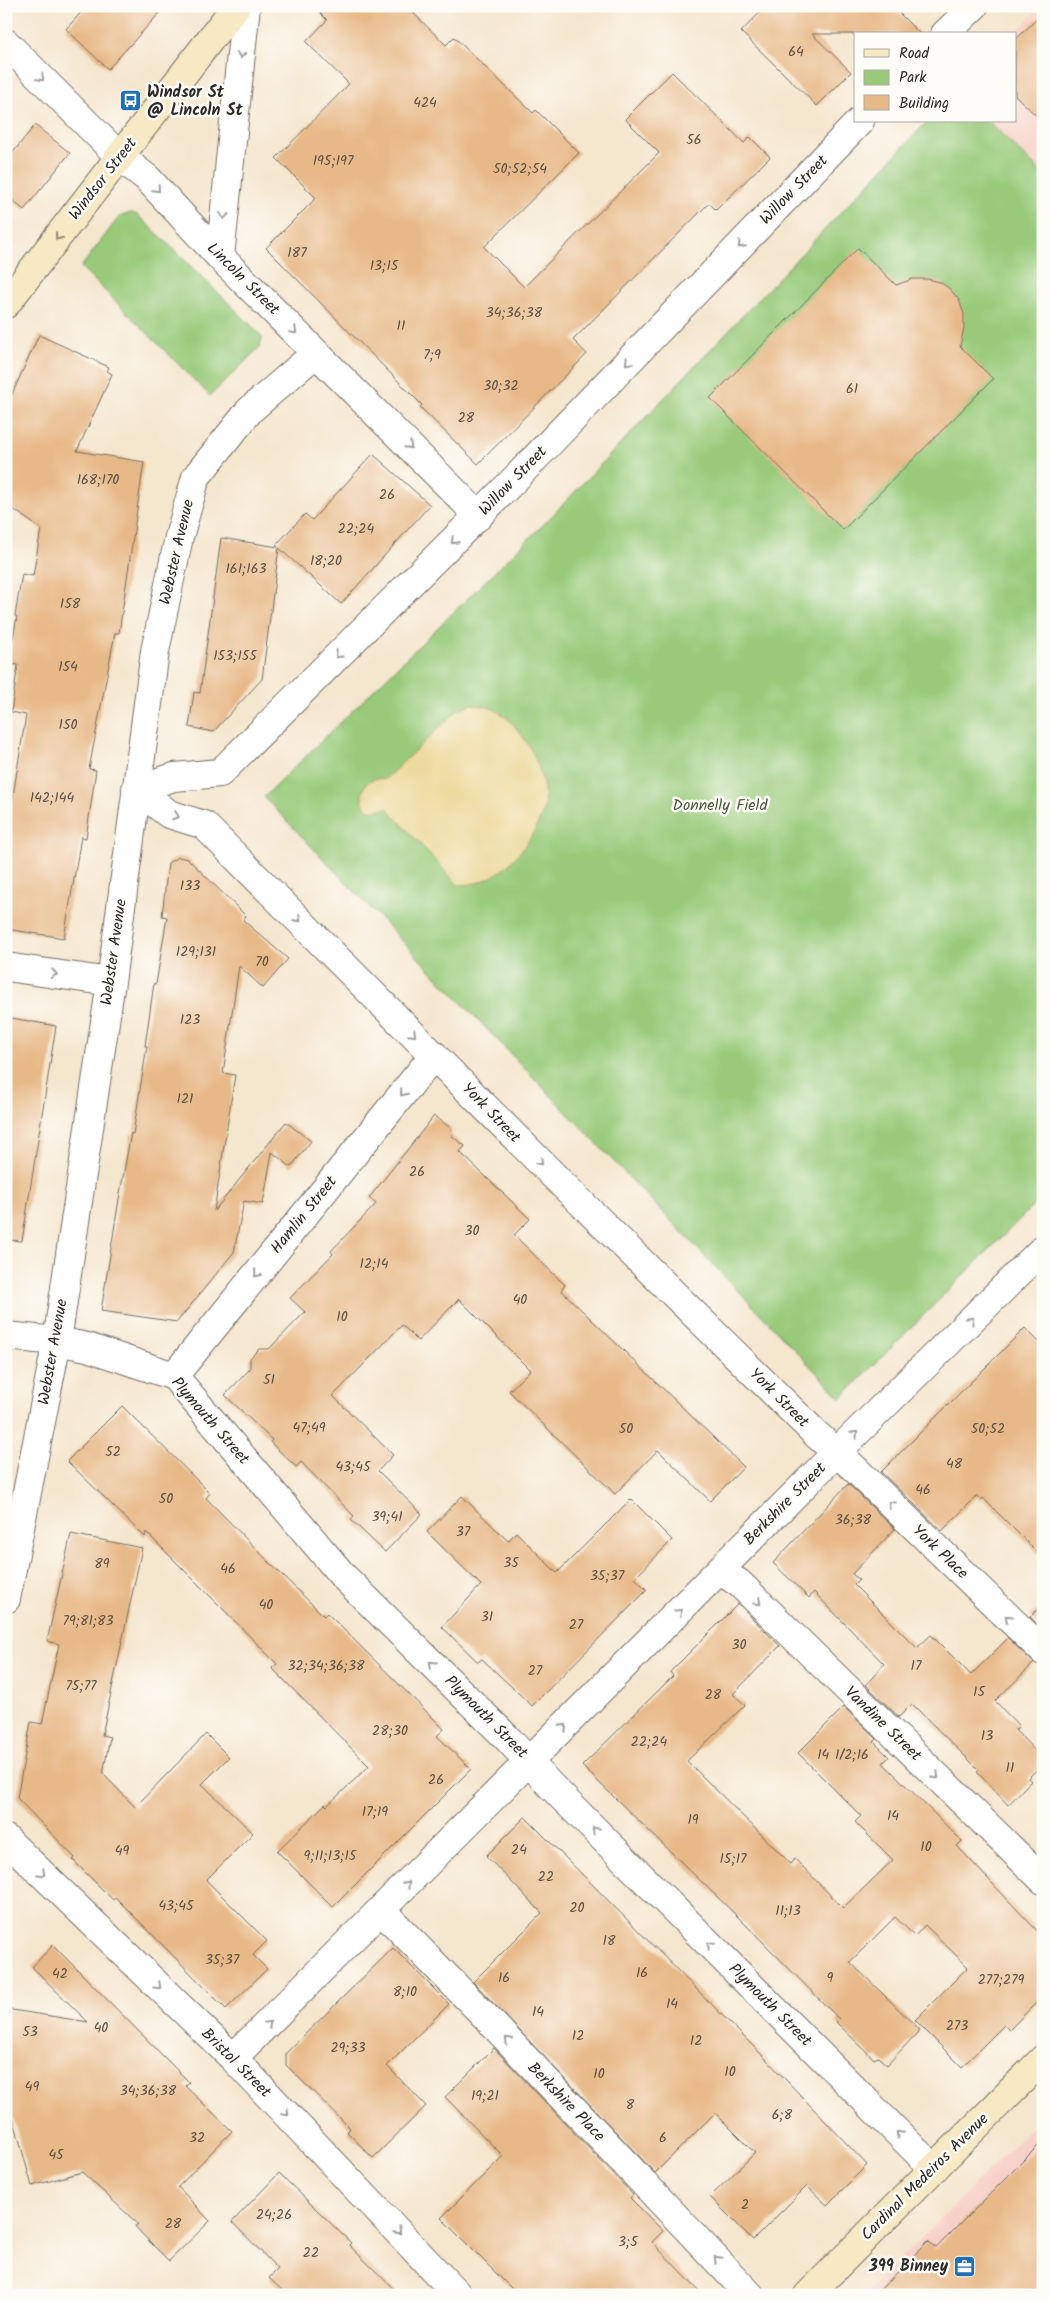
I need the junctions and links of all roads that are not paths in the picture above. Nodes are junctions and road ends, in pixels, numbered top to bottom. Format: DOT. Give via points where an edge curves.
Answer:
graph roads {
  1 [pos="236,6"];
  2 [pos="246,6"];
  3 [pos="6,43"];
  4 [pos="859,122"];
  5 [pos="120,157"];
  6 [pos="220,257"];
  7 [pos="6,304"];
  8 [pos="316,353"];
  9 [pos="479,516"];
  10 [pos="136,790"];
  11 [pos="6,967"];
  12 [pos="111,982"];
  13 [pos="434,1055"];
  14 [pos="1043,1249"];
  15 [pos="6,1336"];
  16 [pos="56,1341"];
  17 [pos="174,1376"];
  18 [pos="836,1453"];
  19 [pos="720,1571"];
  20 [pos="7,1596"];
  21 [pos="1043,1652"];
  22 [pos="530,1762"];
  23 [pos="6,1840"];
  24 [pos="1043,1880"];
  25 [pos="381,1910"];
  26 [pos="233,2058"];
  27 [pos="1043,2059"];
  28 [pos="934,2169"];
  29 [pos="458,2295"];
  30 [pos="750,2295"];
  31 [pos="808,2295"];
  1 -- 5 [label="street, Windsor Street"];
  2 -- 6 [label="street, one-way"];
  3 -- 5 [label="street, Lincoln Street, one-way"];
  4 -- 9 [label="street, Willow Street, one-way"];
  5 -- 6 [label="street, Lincoln Street, one-way" via="146,178"];
  5 -- 7 [label="street, Windsor Street, one-way"];
  6 -- 8 [label="street, Lincoln Street, one-way"];
  8 -- 9 [label="street, Lincoln Street, one-way"];
  8 -- 10 [label="street, Webster Avenue" via="250,410 196,477 179,537 155,651"];
  9 -- 10 [label="street, Willow Street, one-way" via="220,773 174,777"];
  10 -- 12 [label="street, Webster Avenue"];
  10 -- 13 [label="street, York Street, one-way" via="169,814 204,825"];
  11 -- 12 [label="street, one-way"];
  12 -- 16 [label="street, Webster Avenue"];
  13 -- 17 [label="street, Hamlin Street, one-way"];
  13 -- 18 [label="street, York Street, one-way"];
  18 -- 14 [label="street, Berkshire Street, one-way"];
  15 -- 16 [label="street, Plymouth Street"];
  16 -- 17 [label="street, Plymouth Street" via="87,1347"];
  16 -- 20 [label="street, Webster Avenue"];
  22 -- 17 [label="street, Plymouth Street, one-way" via="342,1576"];
  18 -- 19 [label="street, Berkshire Street"];
  21 -- 18 [label="street, York Place, one-way"];
  22 -- 19 [label="street, Berkshire Street, one-way"];
  19 -- 24 [label="street, Vandine Street, one-way" via="739,1583"];
  25 -- 22 [label="street, one-way"];
  28 -- 22 [label="street, Plymouth Street, one-way"];
  23 -- 26 [label="street, Bristol Street, one-way"];
  26 -- 25 [label="street, one-way"];
  30 -- 25 [label="street, Berkshire Place, one-way"];
  26 -- 29 [label="street, Bristol Street, one-way"];
  27 -- 28 [label="street, Cardinal Medeiros Avenue"];
  28 -- 31 [label="street, Cardinal Medeiros Avenue"];
}
